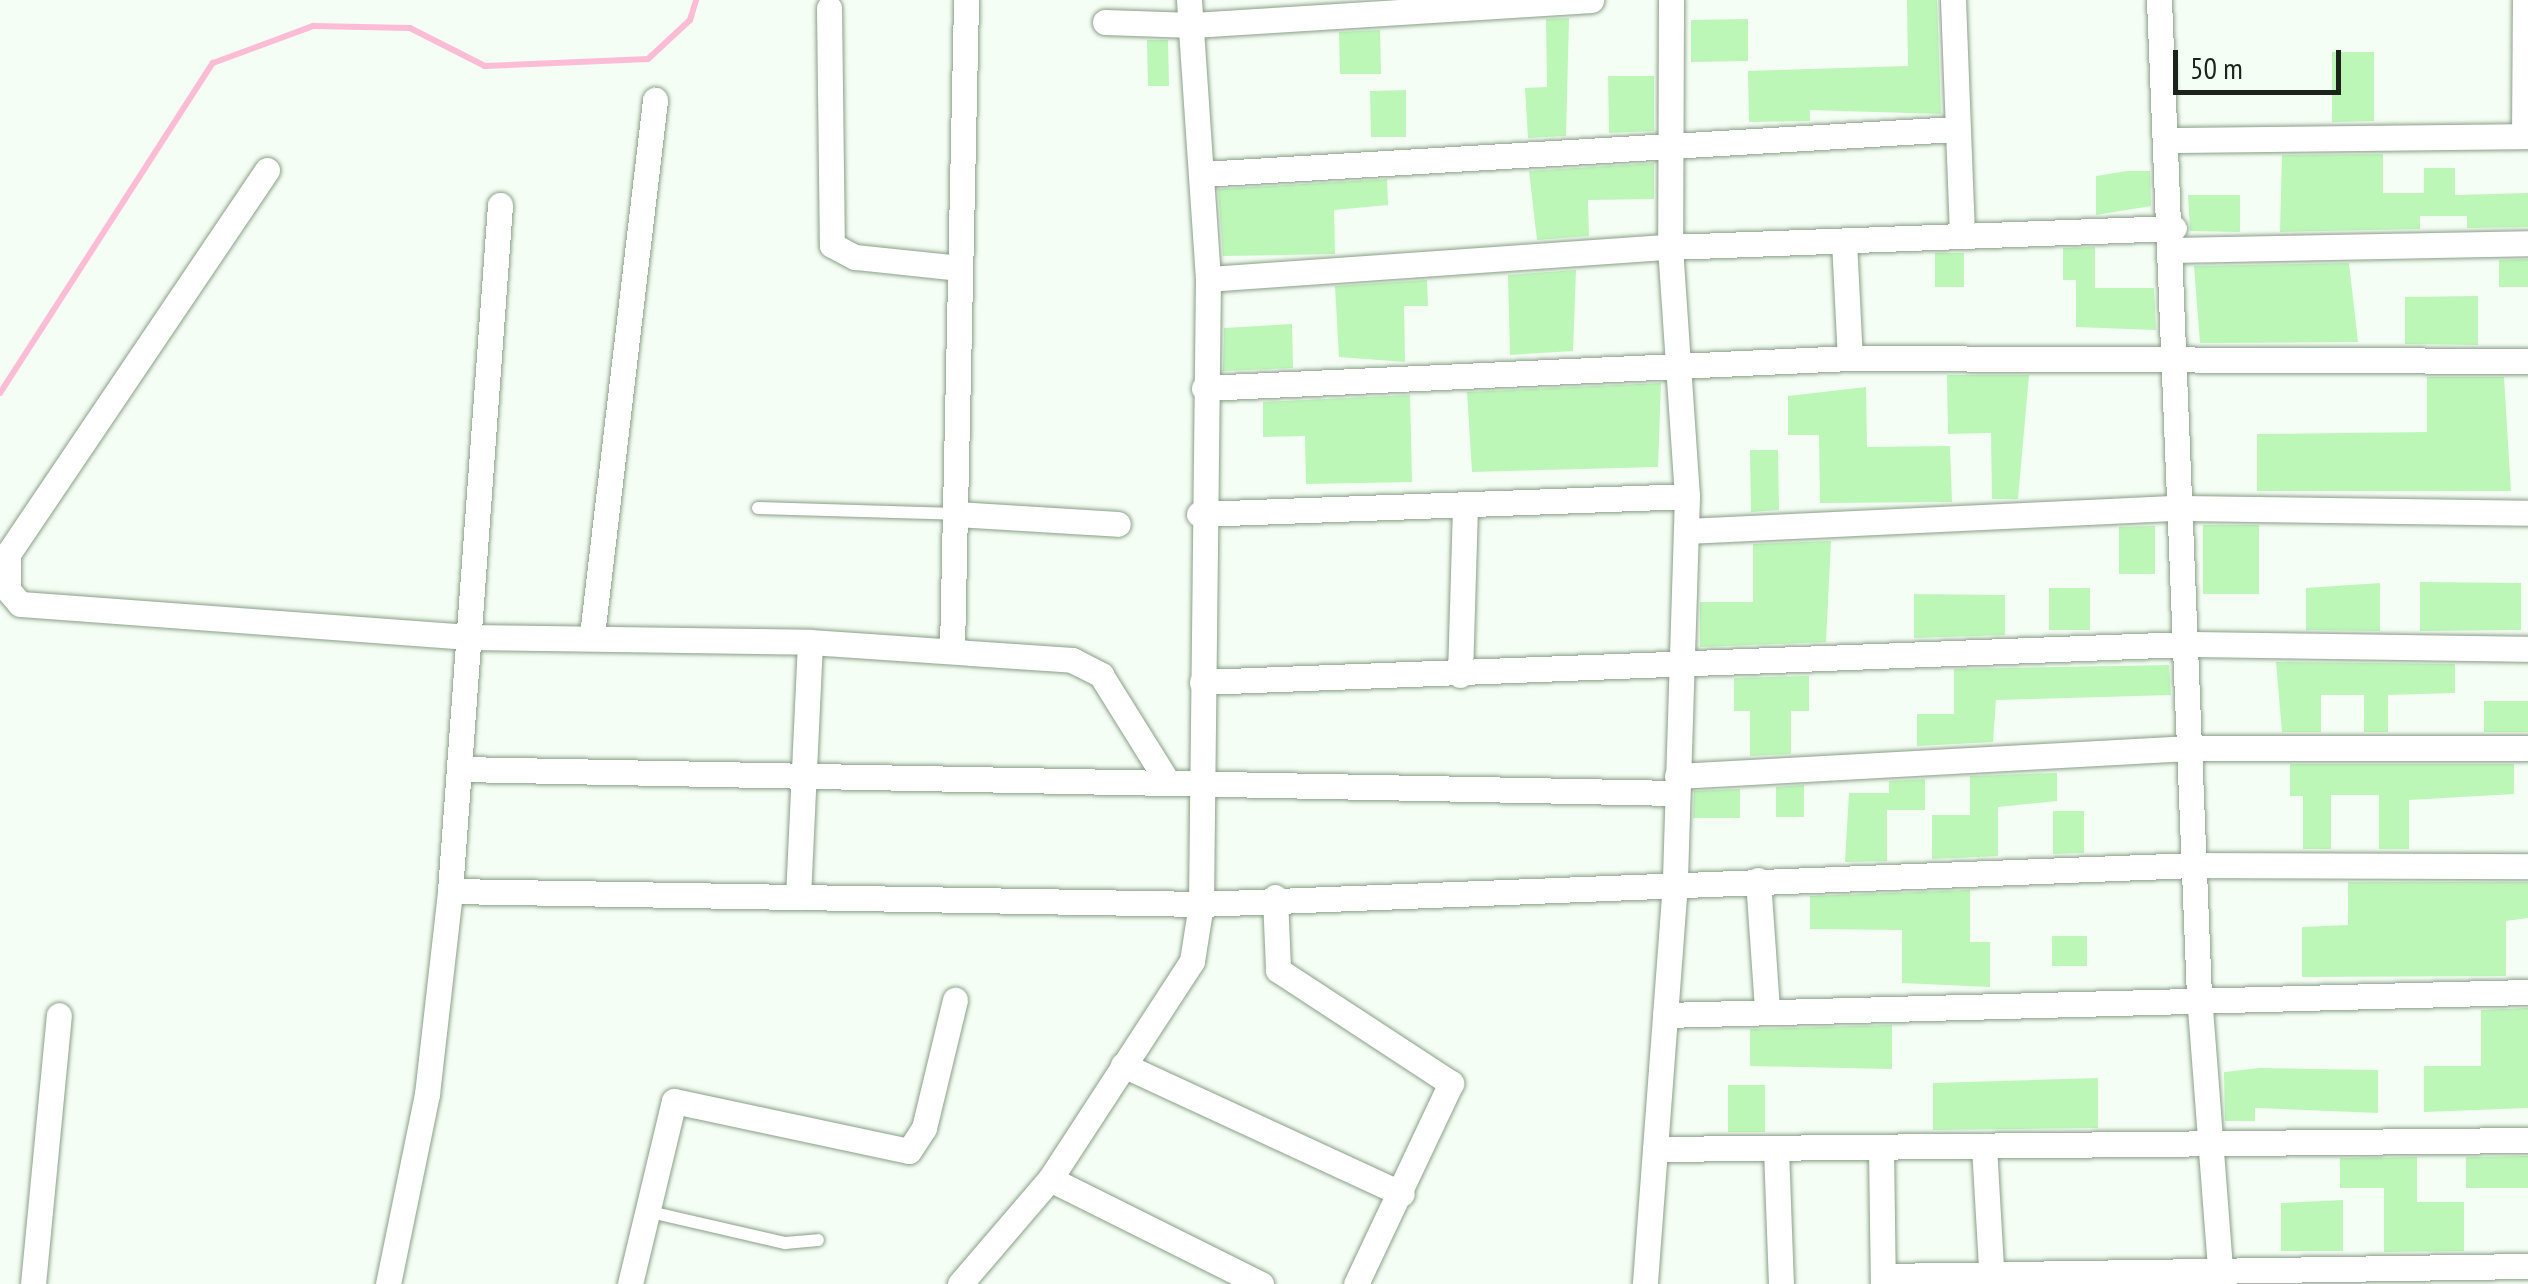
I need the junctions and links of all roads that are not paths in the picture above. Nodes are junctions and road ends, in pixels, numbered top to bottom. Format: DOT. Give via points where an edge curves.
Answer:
graph roads {
  1 [pos="966,0"];
  2 [pos="1591,0"];
  3 [pos="1671,0"];
  4 [pos="1953,0"];
  5 [pos="2159,0"];
  6 [pos="2524,0"];
  7 [pos="829,8"];
  8 [pos="1191,13"];
  9 [pos="1105,22"];
  10 [pos="655,100"];
  11 [pos="1956,129"];
  12 [pos="2526,136"];
  13 [pos="2168,140"];
  14 [pos="1675,144"];
  15 [pos="266,170"];
  16 [pos="1202,174"];
  17 [pos="500,204"];
  18 [pos="1962,236"];
  19 [pos="2173,239"];
  20 [pos="1844,241"];
  21 [pos="2528,243"];
  22 [pos="1670,247"];
  23 [pos="959,268"];
  24 [pos="1208,279"];
  25 [pos="2172,355"];
  26 [pos="1850,358"];
  27 [pos="2528,361"];
  28 [pos="1671,362"];
  29 [pos="1204,388"];
  30 [pos="1687,496"];
  31 [pos="1465,506"];
  32 [pos="758,508"];
  33 [pos="2182,508"];
  34 [pos="2528,513"];
  35 [pos="956,514"];
  36 [pos="1199,514"];
  37 [pos="1118,524"];
  38 [pos="1686,531"];
  39 [pos="592,635"];
  40 [pos="470,638"];
  41 [pos="810,642"];
  42 [pos="2188,644"];
  43 [pos="952,649"];
  44 [pos="2528,649"];
  45 [pos="1682,669"];
  46 [pos="1460,676"];
  47 [pos="1202,682"];
  48 [pos="2191,748"];
  49 [pos="2528,748"];
  50 [pos="460,769"];
  51 [pos="806,770"];
  52 [pos="1165,778"];
  53 [pos="1201,781"];
  54 [pos="1676,784"];
  55 [pos="2195,865"];
  56 [pos="2528,866"];
  57 [pos="1758,880"];
  58 [pos="1675,883"];
  59 [pos="450,891"];
  60 [pos="798,897"];
  61 [pos="1280,897"];
  62 [pos="1201,904"];
  63 [pos="2528,992"];
  64 [pos="2200,995"];
  65 [pos="955,1000"];
  66 [pos="1767,1008"];
  67 [pos="59,1014"];
  68 [pos="1664,1034"];
  69 [pos="1123,1065"];
  70 [pos="2214,1137"];
  71 [pos="2528,1140"];
  72 [pos="1984,1146"];
  73 [pos="1882,1148"];
  74 [pos="1655,1149"];
  75 [pos="1776,1149"];
  76 [pos="1050,1179"];
  77 [pos="1402,1194"];
  78 [pos="646,1211"];
  79 [pos="818,1240"];
  80 [pos="2528,1266"];
  81 [pos="2221,1275"];
  82 [pos="1883,1280"];
  83 [pos="1991,1281"];
  84 [pos="965,1283"];
  85 [pos="34,1284"];
  86 [pos="388,1284"];
  87 [pos="630,1284"];
  88 [pos="1261,1284"];
  89 [pos="1356,1284"];
  90 [pos="1645,1284"];
  91 [pos="1780,1284"];
  1 -- 23 [label="street"];
  2 -- 8 [label="street"];
  3 -- 14 [label="street"];
  4 -- 11 [label="street"];
  5 -- 13 [label="street"];
  6 -- 12 [label="street"];
  7 -- 23 [label="street" via="832,245 855,258"];
  8 -- 9 [label="street"];
  8 -- 16 [label="street"];
  10 -- 39 [label="street"];
  11 -- 14 [label="street"];
  11 -- 18 [label="street"];
  12 -- 13 [label="street"];
  13 -- 19 [label="street"];
  14 -- 16 [label="street"];
  14 -- 22 [label="street"];
  15 -- 40 [label="street" via="8,554 8,590 39,610"];
  16 -- 24 [label="street"];
  17 -- 40 [label="street"];
  18 -- 19 [label="street"];
  18 -- 20 [label="street"];
  19 -- 21 [label="street"];
  19 -- 25 [label="street"];
  20 -- 22 [label="street"];
  20 -- 26 [label="street"];
  22 -- 24 [label="street"];
  22 -- 28 [label="street"];
  23 -- 35 [label="street"];
  24 -- 29 [label="street"];
  25 -- 26 [label="street"];
  25 -- 27 [label="street"];
  25 -- 33 [label="street"];
  26 -- 28 [label="street"];
  28 -- 29 [label="street"];
  28 -- 30 [label="street"];
  29 -- 36 [label="street"];
  30 -- 31 [label="street"];
  30 -- 38 [label="street"];
  31 -- 36 [label="street"];
  31 -- 46 [label="street"];
  32 -- 35 [label="lane"];
  33 -- 34 [label="street"];
  33 -- 38 [label="street"];
  33 -- 42 [label="street"];
  35 -- 37 [label="street"];
  35 -- 43 [label="street"];
  36 -- 47 [label="street"];
  38 -- 45 [label="street"];
  39 -- 40 [label="street"];
  39 -- 41 [label="street"];
  40 -- 50 [label="street"];
  41 -- 43 [label="street"];
  41 -- 51 [label="street"];
  42 -- 44 [label="street"];
  42 -- 45 [label="street"];
  42 -- 48 [label="street"];
  43 -- 52 [label="street" via="1091,666"];
  45 -- 46 [label="street"];
  45 -- 54 [label="street"];
  46 -- 47 [label="street"];
  47 -- 53 [label="street"];
  48 -- 49 [label="street"];
  48 -- 54 [label="street"];
  48 -- 55 [label="street"];
  50 -- 51 [label="street"];
  50 -- 59 [label="street"];
  51 -- 52 [label="street"];
  51 -- 60 [label="street"];
  52 -- 53 [label="street"];
  53 -- 54 [label="street"];
  53 -- 62 [label="street"];
  54 -- 58 [label="street"];
  55 -- 56 [label="street"];
  55 -- 57 [label="street"];
  55 -- 64 [label="street"];
  57 -- 58 [label="street"];
  57 -- 66 [label="street"];
  58 -- 61 [label="street"];
  58 -- 68 [label="street"];
  59 -- 60 [label="street"];
  59 -- 86 [label="street" via="426,1094"];
  60 -- 62 [label="street"];
  61 -- 62 [label="street"];
  61 -- 77 [label="street" via="1278,970 1451,1082"];
  62 -- 69 [label="street" via="1192,961"];
  63 -- 64 [label="street"];
  64 -- 66 [label="street"];
  64 -- 70 [label="street"];
  65 -- 78 [label="street" via="924,1128 908,1151 688,1097 667,1113"];
  66 -- 68 [label="street"];
  67 -- 85 [label="street"];
  68 -- 74 [label="street"];
  69 -- 76 [label="street"];
  69 -- 77 [label="street"];
  70 -- 71 [label="street"];
  70 -- 72 [label="street"];
  70 -- 81 [label="street"];
  72 -- 73 [label="street"];
  72 -- 83 [label="street"];
  73 -- 75 [label="street"];
  73 -- 82 [label="street"];
  74 -- 75 [label="street"];
  74 -- 90 [label="street"];
  75 -- 91 [label="street"];
  76 -- 84 [label="street"];
  76 -- 88 [label="street"];
  77 -- 89 [label="street"];
  78 -- 79 [label="lane" via="785,1243"];
  78 -- 87 [label="street"];
  80 -- 81 [label="street"];
  81 -- 83 [label="street"];
  82 -- 83 [label="street"];
}
